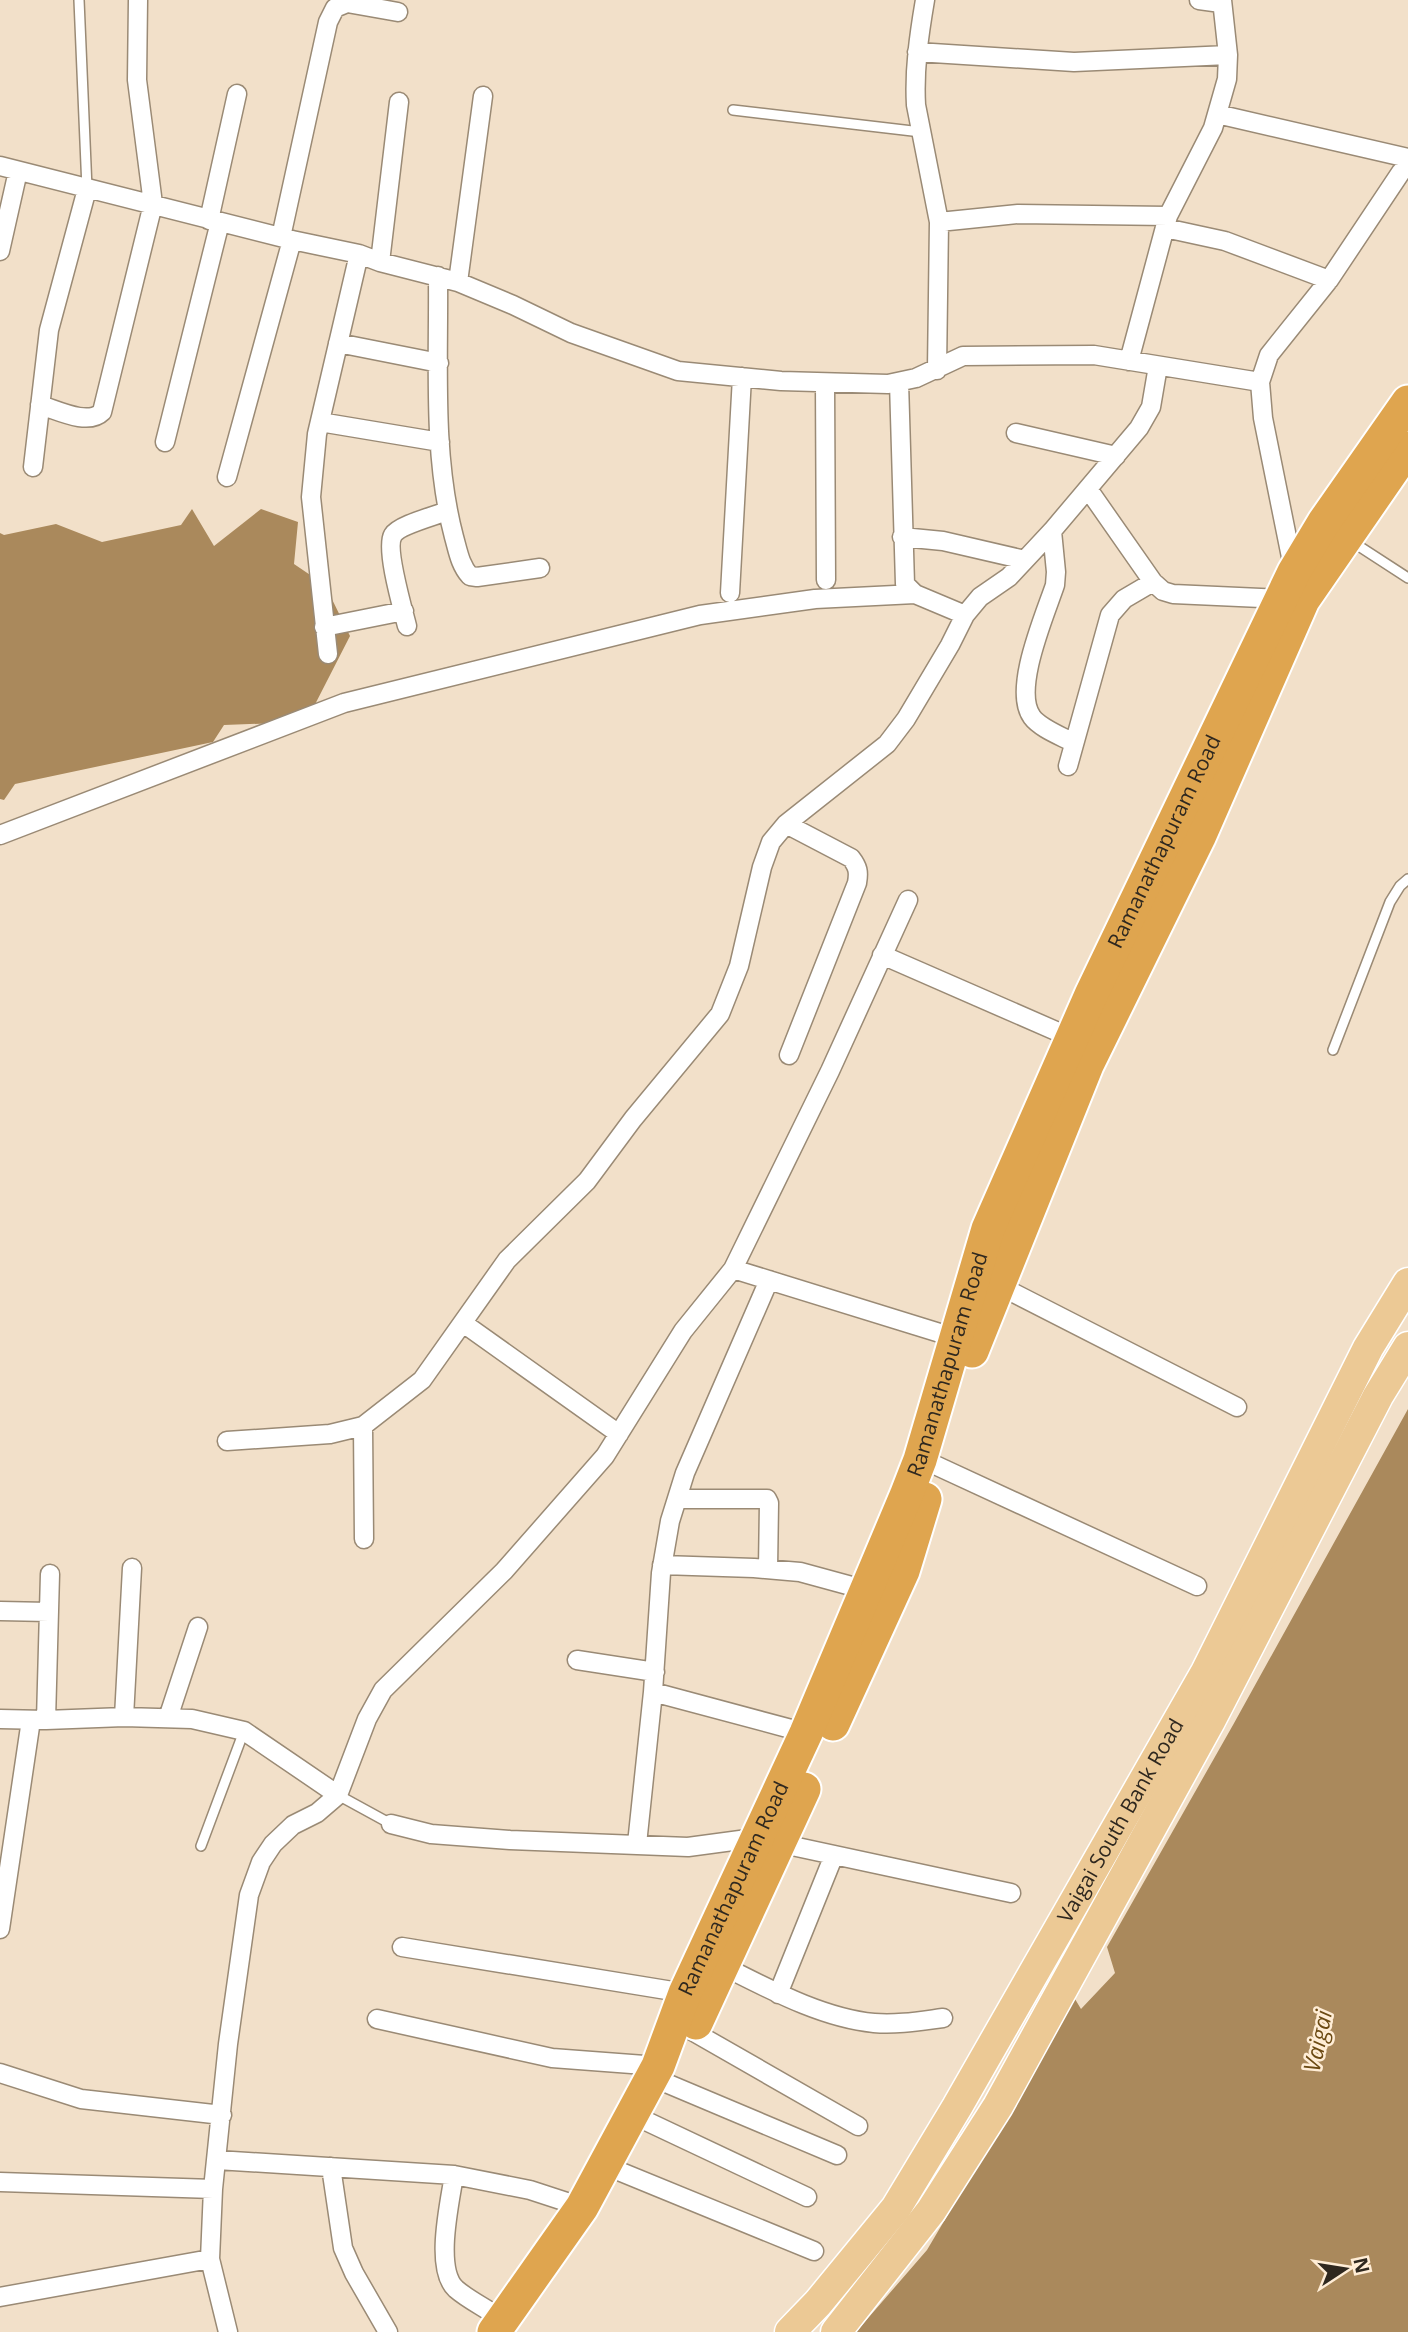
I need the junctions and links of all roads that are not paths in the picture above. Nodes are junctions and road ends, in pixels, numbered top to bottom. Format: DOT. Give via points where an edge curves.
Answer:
graph roads {
  1 [pos="79,0"];
  2 [pos="138,0"];
  3 [pos="925,0"];
  4 [pos="1199,0"];
  5 [pos="1222,2"];
  6 [pos="398,12"];
  7 [pos="917,52"];
  8 [pos="1228,55"];
  9 [pos="237,94"];
  10 [pos="483,96"];
  11 [pos="399,102"];
  12 [pos="733,110"];
  13 [pos="1217,114"];
  14 [pos="921,132"];
  15 [pos="1408,158"];
  16 [pos="1408,165"];
  17 [pos="0,166"];
  18 [pos="18,171"];
  19 [pos="87,189"];
  20 [pos="153,204"];
  21 [pos="215,221"];
  22 [pos="939,222"];
  23 [pos="1166,222"];
  24 [pos="286,239"];
  25 [pos="0,251"];
  26 [pos="359,254"];
  27 [pos="380,262"];
  28 [pos="438,276"];
  29 [pos="1329,279"];
  30 [pos="458,282"];
  31 [pos="338,343"];
  32 [pos="1129,361"];
  33 [pos="439,363"];
  34 [pos="1158,366"];
  35 [pos="937,370"];
  36 [pos="743,377"];
  37 [pos="899,382"];
  38 [pos="1260,382"];
  39 [pos="825,383"];
  40 [pos="1408,402"];
  41 [pos="40,405"];
  42 [pos="320,422"];
  43 [pos="1016,433"];
  44 [pos="165,442"];
  45 [pos="440,442"];
  46 [pos="1408,448"];
  47 [pos="1116,456"];
  48 [pos="33,467"];
  49 [pos="227,477"];
  50 [pos="1088,489"];
  51 [pos="447,511"];
  52 [pos="1335,530"];
  53 [pos="1052,531"];
  54 [pos="902,537"];
  55 [pos="1025,560"];
  56 [pos="540,568"];
  57 [pos="1408,578"];
  58 [pos="826,580"];
  59 [pos="1153,582"];
  60 [pos="1287,586"];
  61 [pos="730,593"];
  62 [pos="915,594"];
  63 [pos="965,615"];
  64 [pos="324,627"];
  65 [pos="328,654"];
  66 [pos="1074,743"];
  67 [pos="1068,766"];
  68 [pos="786,824"];
  69 [pos="0,835"];
  70 [pos="1408,879"];
  71 [pos="908,900"];
  72 [pos="882,955"];
  73 [pos="1072,1038"];
  74 [pos="1332,1050"];
  75 [pos="789,1055"];
  76 [pos="733,1269"];
  77 [pos="769,1280"];
  78 [pos="1408,1283"];
  79 [pos="998,1285"];
  80 [pos="463,1323"];
  81 [pos="956,1338"];
  82 [pos="1408,1347"];
  83 [pos="1237,1407"];
  84 [pos="363,1426"];
  85 [pos="619,1434"];
  86 [pos="226,1441"];
  87 [pos="935,1465"];
  88 [pos="677,1499"];
  89 [pos="364,1539"];
  90 [pos="662,1565"];
  91 [pos="132,1568"];
  92 [pos="768,1569"];
  93 [pos="50,1574"];
  94 [pos="1197,1586"];
  95 [pos="866,1590"];
  96 [pos="0,1611"];
  97 [pos="49,1612"];
  98 [pos="198,1627"];
  99 [pos="577,1660"];
  100 [pos="655,1672"];
  101 [pos="653,1692"];
  102 [pos="124,1717"];
  103 [pos="168,1718"];
  104 [pos="0,1719"];
  105 [pos="38,1720"];
  106 [pos="244,1731"];
  107 [pos="806,1732"];
  108 [pos="338,1795"];
  109 [pos="391,1824"];
  110 [pos="767,1841"];
  111 [pos="638,1844"];
  112 [pos="201,1846"];
  113 [pos="834,1855"];
  114 [pos="1011,1893"];
  115 [pos="0,1928"];
  116 [pos="401,1947"];
  117 [pos="723,1966"];
  118 [pos="685,1993"];
  119 [pos="778,1994"];
  120 [pos="943,2018"];
  121 [pos="377,2019"];
  122 [pos="692,2031"];
  123 [pos="0,2073"];
  124 [pos="662,2075"];
  125 [pos="222,2115"];
  126 [pos="646,2121"];
  127 [pos="858,2126"];
  128 [pos="838,2155"];
  129 [pos="217,2160"];
  130 [pos="331,2167"];
  131 [pos="621,2172"];
  132 [pos="454,2175"];
  133 [pos="0,2182"];
  134 [pos="213,2189"];
  135 [pos="807,2197"];
  136 [pos="582,2207"];
  137 [pos="814,2251"];
  138 [pos="210,2259"];
  139 [pos="0,2297"];
  140 [pos="508,2329"];
  141 [pos="229,2332"];
  142 [pos="388,2332"];
  143 [pos="790,2332"];
  144 [pos="836,2332"];
  1 -- 19 [label="lane"];
  2 -- 20 [label="street" via="137,80"];
  3 -- 7 [label="street"];
  4 -- 5 [label="street"];
  5 -- 8 [label="street"];
  6 -- 24 [label="street" via="347,3 335,8 328,22"];
  7 -- 8 [label="street" via="1073,62"];
  7 -- 14 [label="street" via="915,96"];
  8 -- 13 [label="street"];
  9 -- 21 [label="street"];
  10 -- 30 [label="street"];
  11 -- 27 [label="street"];
  12 -- 14 [label="lane"];
  13 -- 15 [label="street"];
  13 -- 23 [label="street"];
  14 -- 22 [label="street"];
  16 -- 29 [label="street"];
  17 -- 18 [label="street"];
  18 -- 19 [label="street"];
  18 -- 25 [label="street"];
  19 -- 20 [label="street"];
  19 -- 41 [label="street" via="49,330"];
  20 -- 21 [label="street"];
  20 -- 41 [label="street" via="102,412 85,417"];
  21 -- 24 [label="street"];
  21 -- 44 [label="street"];
  22 -- 23 [label="street" via="1018,214"];
  22 -- 35 [label="street"];
  23 -- 29 [label="street"];
  23 -- 32 [label="street"];
  24 -- 26 [label="street"];
  24 -- 49 [label="street"];
  26 -- 27 [label="street"];
  26 -- 31 [label="street"];
  27 -- 28 [label="street"];
  28 -- 30 [label="street"];
  28 -- 33 [label="street"];
  29 -- 38 [label="street" via="1269,355"];
  30 -- 36 [label="street" via="571,333 678,370"];
  31 -- 33 [label="street"];
  31 -- 42 [label="street"];
  32 -- 34 [label="street"];
  32 -- 35 [label="street" via="1094,355 974,355"];
  33 -- 45 [label="street"];
  34 -- 38 [label="street"];
  34 -- 47 [label="street" via="1152,407"];
  35 -- 37 [label="street"];
  36 -- 39 [label="street"];
  36 -- 61 [label="street"];
  37 -- 39 [label="street"];
  37 -- 54 [label="street"];
  38 -- 60 [label="street"];
  39 -- 58 [label="street"];
  40 -- 52 [label="highway, Ramanathapuram Road"];
  41 -- 48 [label="street"];
  42 -- 45 [label="street"];
  42 -- 64 [label="street" via="311,497"];
  43 -- 47 [label="street"];
  45 -- 51 [label="street"];
  46 -- 52 [label="highway, Ramanathapuram Road"];
  47 -- 50 [label="street"];
  50 -- 53 [label="street"];
  50 -- 59 [label="street"];
  51 -- 56 [label="street" via="470,576"];
  51 -- 64 [label="street" via="393,535 391,557 405,619"];
  52 -- 57 [label="lane"];
  52 -- 60 [label="highway, Ramanathapuram Road"];
  52 -- 79 [label="highway, Ramanathapuram Road" via="1199,837 1087,1065"];
  53 -- 55 [label="street"];
  53 -- 66 [label="street" via="1055,585 1025,677 1026,702 1034,720"];
  54 -- 55 [label="street" via="943,541"];
  54 -- 62 [label="street" via="905,584"];
  55 -- 63 [label="street"];
  59 -- 60 [label="street" via="1172,594"];
  59 -- 66 [label="street" via="1124,599 1110,615"];
  60 -- 73 [label="highway, Ramanathapuram Road"];
  62 -- 63 [label="street"];
  62 -- 69 [label="street" via="815,599 700,615 344,703"];
  63 -- 68 [label="street" via="887,744"];
  64 -- 65 [label="street"];
  66 -- 67 [label="street"];
  68 -- 75 [label="street" via="852,858 859,874"];
  68 -- 80 [label="street" via="771,842 762,867 739,966 720,1014 587,1181 507,1260"];
  70 -- 74 [label="lane" via="1390,902"];
  71 -- 72 [label="street"];
  72 -- 73 [label="street"];
  72 -- 76 [label="street"];
  73 -- 81 [label="highway, Ramanathapuram Road" via="988,1229"];
  76 -- 77 [label="street"];
  76 -- 85 [label="street" via="683,1331"];
  77 -- 81 [label="street"];
  77 -- 88 [label="street"];
  78 -- 143 [label="main road, Vaigai South Bank Road" via="1368,1348 1206,1672 957,2107 896,2208"];
  79 -- 83 [label="street"];
  79 -- 87 [label="highway, Ramanathapuram Road" via="964,1369"];
  80 -- 84 [label="street" via="422,1380"];
  80 -- 85 [label="street"];
  81 -- 95 [label="highway, Ramanathapuram Road" via="920,1460"];
  82 -- 144 [label="main road, Vaigai South Bank Road" via="1378,1396 1210,1721 998,2106 931,2211"];
  84 -- 86 [label="street" via="330,1434"];
  84 -- 89 [label="street"];
  85 -- 108 [label="street" via="504,1572 383,1690"];
  87 -- 94 [label="street"];
  87 -- 110 [label="highway, Ramanathapuram Road" via="903,1571"];
  88 -- 90 [label="street"];
  88 -- 92 [label="street" via="767,1499"];
  90 -- 92 [label="street"];
  90 -- 100 [label="street"];
  91 -- 102 [label="street"];
  92 -- 95 [label="street" via="800,1572"];
  93 -- 97 [label="street"];
  95 -- 107 [label="highway, Ramanathapuram Road"];
  96 -- 97 [label="street"];
  97 -- 105 [label="street"];
  98 -- 103 [label="street"];
  99 -- 100 [label="street"];
  100 -- 101 [label="street"];
  101 -- 107 [label="street"];
  101 -- 111 [label="street"];
  102 -- 103 [label="street"];
  102 -- 105 [label="street"];
  103 -- 106 [label="street"];
  104 -- 105 [label="street"];
  105 -- 115 [label="street"];
  106 -- 108 [label="street"];
  106 -- 112 [label="lane"];
  107 -- 110 [label="highway, Ramanathapuram Road"];
  108 -- 109 [label="lane"];
  108 -- 125 [label="street" via="273,1844 249,1895"];
  109 -- 111 [label="street" via="431,1834"];
  110 -- 111 [label="street" via="688,1847"];
  110 -- 113 [label="street"];
  110 -- 117 [label="highway, Ramanathapuram Road"];
  110 -- 118 [label="highway, Ramanathapuram Road"];
  113 -- 114 [label="street"];
  113 -- 119 [label="street"];
  116 -- 118 [label="street"];
  117 -- 119 [label="street"];
  117 -- 122 [label="highway, Ramanathapuram Road"];
  118 -- 124 [label="highway, Ramanathapuram Road"];
  119 -- 120 [label="street" via="847,2019 874,2023"];
  121 -- 124 [label="street" via="552,2059"];
  122 -- 124 [label="highway, Ramanathapuram Road"];
  122 -- 127 [label="street"];
  123 -- 125 [label="street" via="81,2099"];
  124 -- 126 [label="highway, Ramanathapuram Road"];
  124 -- 128 [label="street"];
  124 -- 136 [label="highway, Ramanathapuram Road"];
  125 -- 129 [label="street"];
  126 -- 131 [label="highway, Ramanathapuram Road"];
  126 -- 135 [label="street"];
  129 -- 130 [label="street"];
  129 -- 134 [label="street"];
  130 -- 132 [label="street"];
  130 -- 142 [label="street" via="343,2248"];
  131 -- 137 [label="street"];
  131 -- 140 [label="highway, Ramanathapuram Road"];
  132 -- 136 [label="street" via="530,2190"];
  132 -- 140 [label="street" via="446,2272 453,2287"];
  133 -- 134 [label="street"];
  134 -- 138 [label="street"];
  136 -- 140 [label="highway, Ramanathapuram Road"];
  138 -- 139 [label="street"];
  138 -- 141 [label="street"];
}
